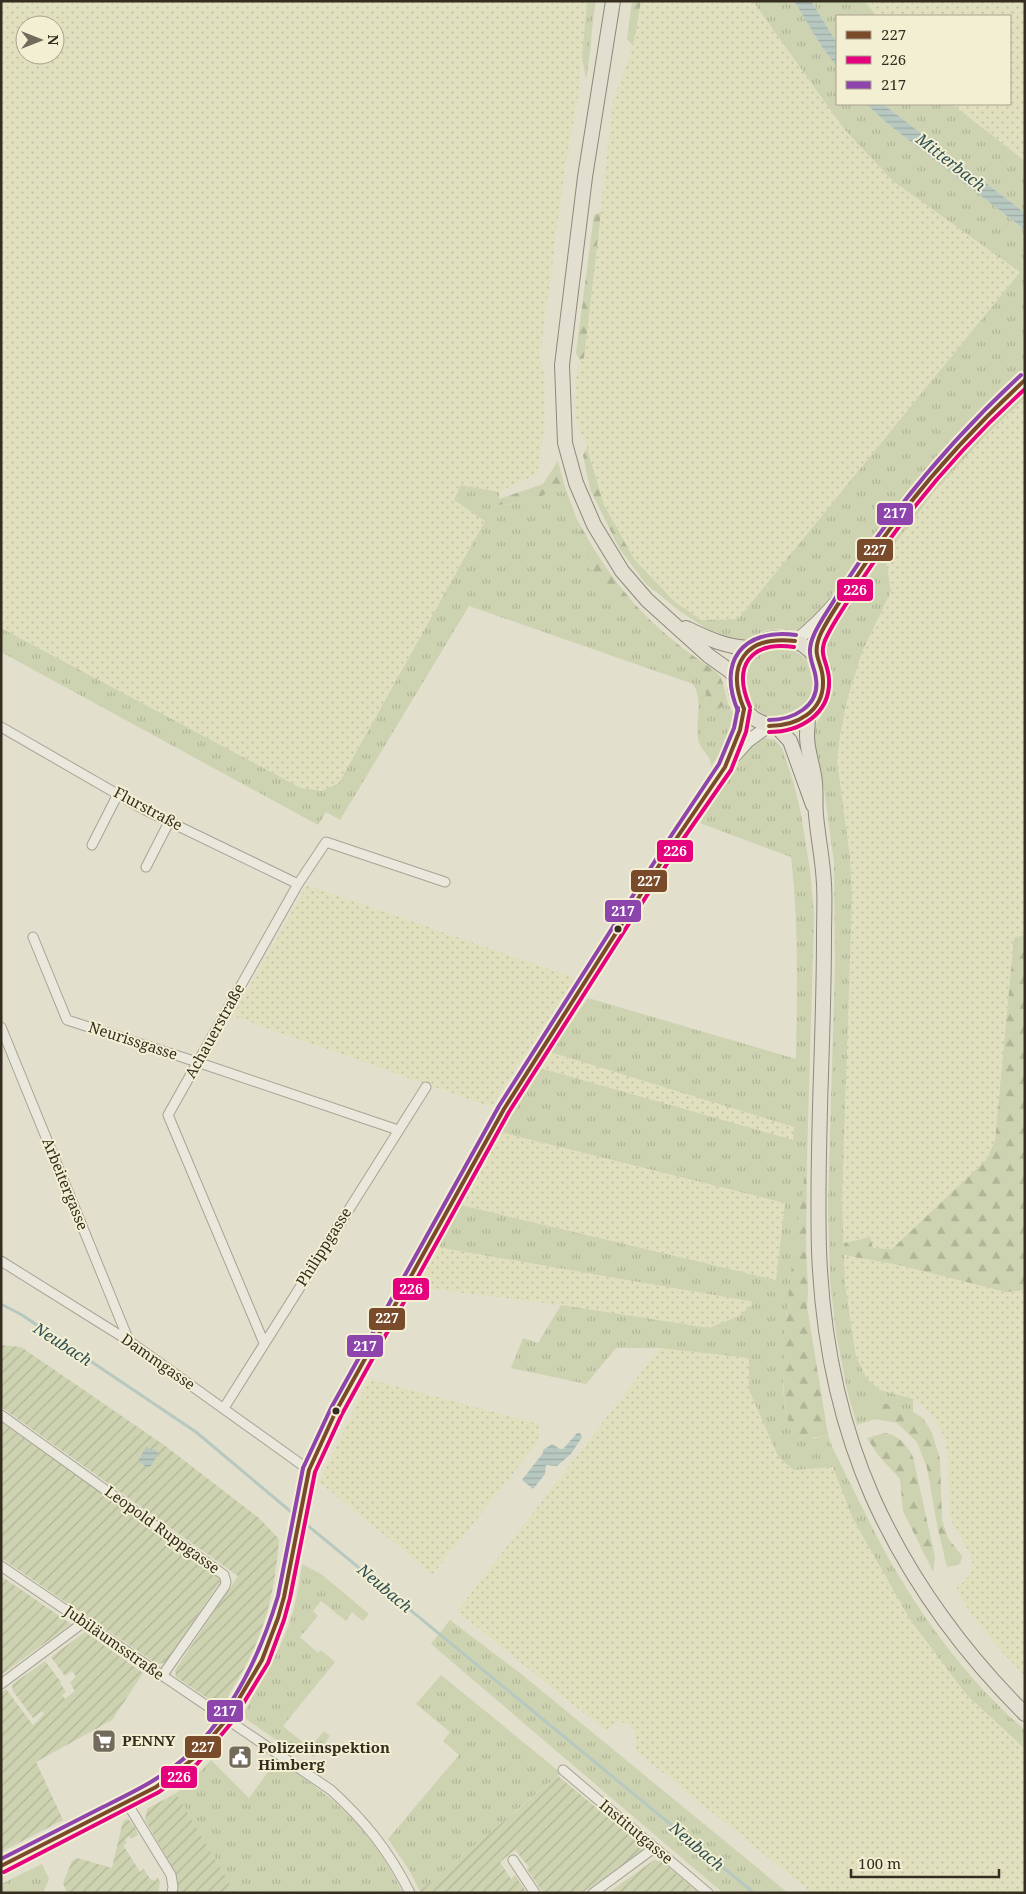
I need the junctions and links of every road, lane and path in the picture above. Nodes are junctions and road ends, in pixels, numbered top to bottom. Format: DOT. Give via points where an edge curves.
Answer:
graph roads {
  1 [pos="614,1"];
  2 [pos="1025,380"];
  3 [pos="851,582"];
  4 [pos="673,622"];
  5 [pos="795,641"];
  6 [pos="751,648"];
  7 [pos="816,658"];
  8 [pos="735,678"];
  9 [pos="744,709"];
  10 [pos="808,715"];
  11 [pos="773,726"];
  12 [pos="1,727"];
  13 [pos="725,767"];
  14 [pos="118,794"];
  15 [pos="816,812"];
  16 [pos="169,822"];
  17 [pos="92,845"];
  18 [pos="146,867"];
  19 [pos="445,882"];
  20 [pos="298,884"];
  21 [pos="33,937"];
  22 [pos="1,1027"];
  23 [pos="197,1062"];
  24 [pos="426,1087"];
  25 [pos="398,1130"];
  26 [pos="1,1261"];
  27 [pos="129,1341"];
  28 [pos="264,1343"];
  29 [pos="224,1408"];
  30 [pos="1,1415"];
  31 [pos="309,1470"];
  32 [pos="1,1566"];
  33 [pos="84,1622"];
  34 [pos="162,1676"];
  35 [pos="1,1684"];
  36 [pos="1025,1714"];
  37 [pos="226,1719"];
  38 [pos="564,1770"];
  39 [pos="127,1803"];
  40 [pos="654,1848"];
  41 [pos="513,1860"];
  42 [pos="1,1866"];
  43 [pos="172,1893"];
  44 [pos="410,1893"];
  45 [pos="535,1893"];
  46 [pos="593,1893"];
  47 [pos="708,1893"];
  1 -- 4 [label="main road" via="585,177 562,365 565,442 576,483 594,525 622,571"];
  2 -- 3 [label="street" via="978,424 925,483"];
  3 -- 5 [label="street" via="813,628"];
  3 -- 7 [label="street" via="821,633"];
  4 -- 6 [label="main road" via="714,641"];
  4 -- 8 [label="main road"];
  5 -- 6 [label="main road" via="776,638"];
  5 -- 7 [label="main road"];
  6 -- 8 [label="main road" via="743,656"];
  7 -- 10 [label="main road" via="822,675 822,692"];
  8 -- 9 [label="main road" via="735,689"];
  9 -- 11 [label="main road" via="752,718"];
  9 -- 13 [label="street" via="740,730"];
  10 -- 11 [label="main road" via="798,722"];
  10 -- 15 [label="main road" via="807,737 815,782"];
  11 -- 13 [label="street" via="748,741"];
  11 -- 15 [label="main road" via="790,741"];
  12 -- 14 [label="street, Flurstraße"];
  13 -- 31 [label="street" via="504,1109 336,1411"];
  14 -- 16 [label="street, Flurstraße"];
  14 -- 17 [label="street"];
  15 -- 36 [label="main road" via="824,885 824,1010 818,1173 820,1252 831,1361 842,1408 873,1498 904,1557 978,1665"];
  16 -- 18 [label="street"];
  16 -- 20 [label="street, Flurstraße"];
  19 -- 20 [label="street, Achauerstraße" via="326,842"];
  20 -- 23 [label="street, Achauerstraße"];
  21 -- 23 [label="street, Neurissgasse" via="67,1020"];
  22 -- 27 [label="street, Arbeitergasse"];
  23 -- 25 [label="street, Neurissgasse"];
  23 -- 28 [label="street, Achauerstraße" via="168,1115"];
  24 -- 25 [label="street, Philippgasse"];
  25 -- 28 [label="street, Philippgasse"];
  26 -- 27 [label="street, Dammgasse"];
  27 -- 29 [label="street, Dammgasse"];
  28 -- 29 [label="street, Philippgasse"];
  29 -- 31 [label="street, Dammgasse"];
  30 -- 34 [label="street, Leopold Ruppgasse" via="226,1577 225,1586"];
  31 -- 37 [label="street" via="284,1597 271,1638 262,1660"];
  32 -- 33 [label="street, Jubiläumsstraße"];
  33 -- 34 [label="street, Jubiläumsstraße"];
  33 -- 35 [label="street"];
  34 -- 37 [label="street, Jubiläumsstraße"];
  37 -- 39 [label="street" via="193,1759 156,1787"];
  37 -- 44 [label="street, Jubiläumsstraße" via="331,1790 351,1808 397,1866"];
  38 -- 40 [label="street, Institutgasse"];
  39 -- 42 [label="street"];
  39 -- 43 [label="street" via="171,1875"];
  40 -- 46 [label="street"];
  40 -- 47 [label="street, Institutgasse"];
  41 -- 45 [label="street"];
}
